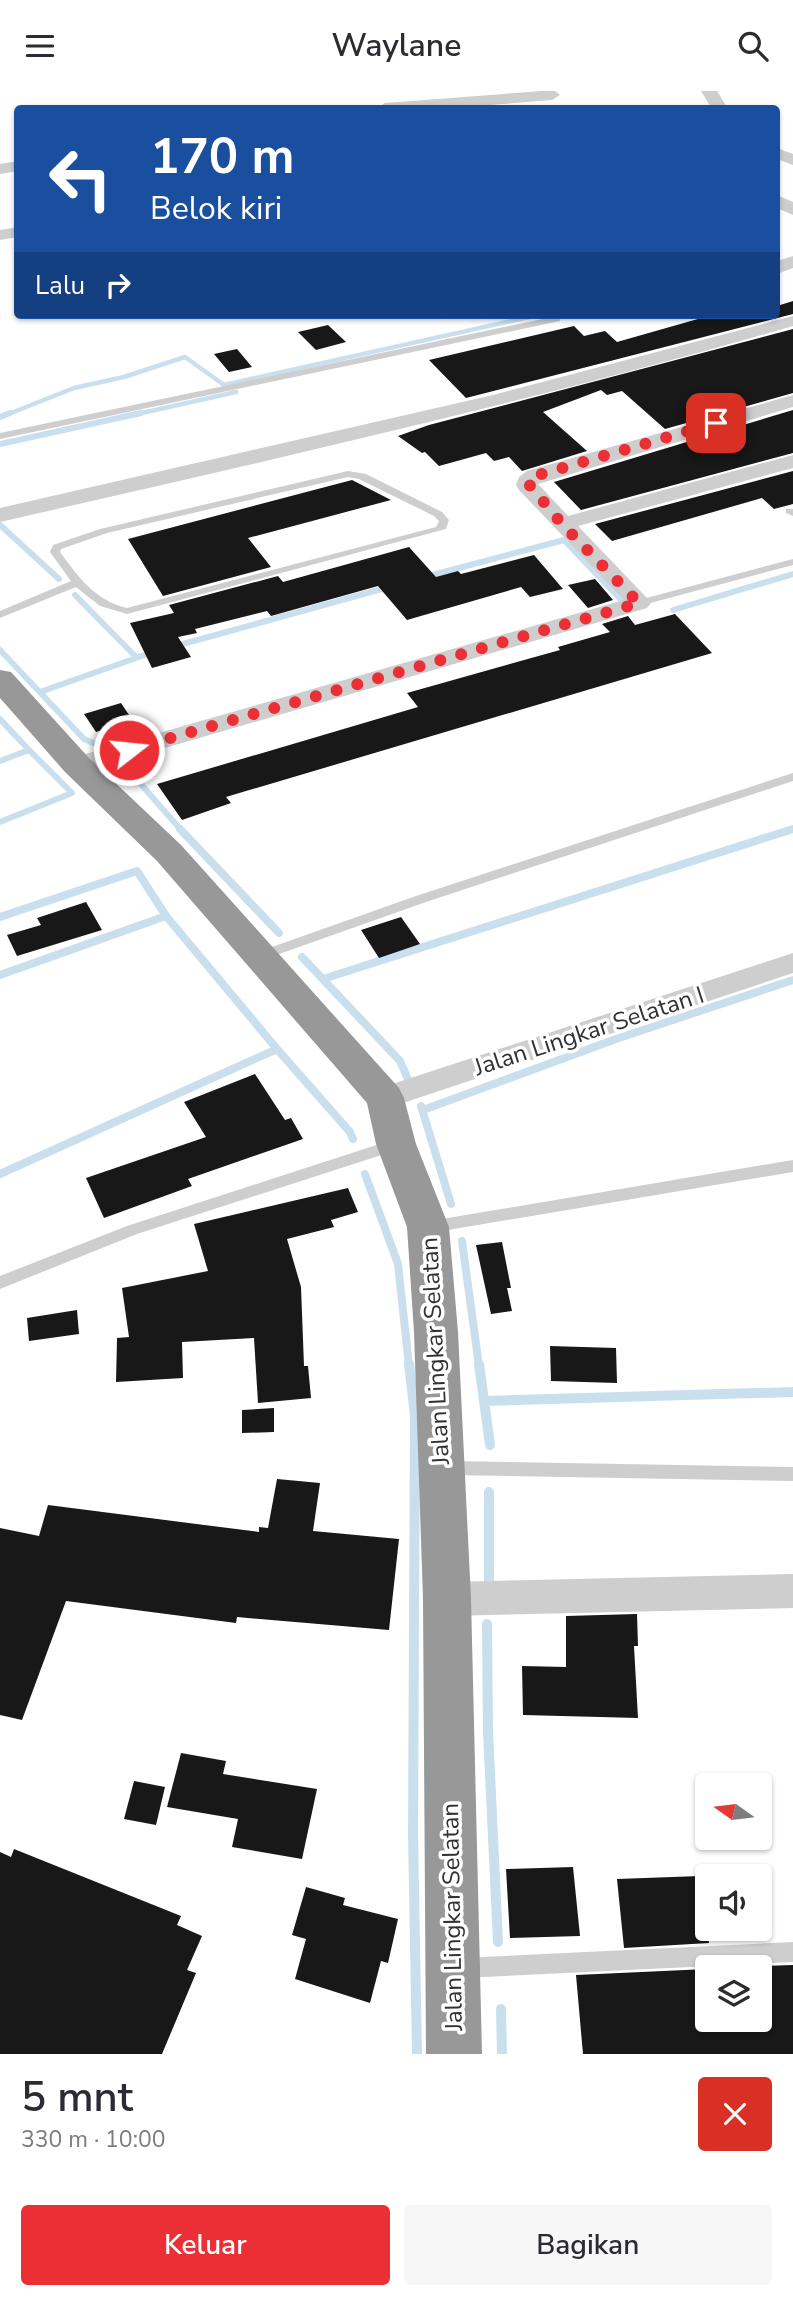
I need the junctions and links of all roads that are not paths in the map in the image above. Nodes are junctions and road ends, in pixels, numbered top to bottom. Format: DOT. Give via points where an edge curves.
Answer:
graph roads {
  1 [pos="371,91"];
  2 [pos="552,95"];
  3 [pos="383,105"];
  4 [pos="453,105"];
  5 [pos="556,319"];
  6 [pos="786,320"];
  7 [pos="793,401"];
  8 [pos="0,436"];
  9 [pos="793,461"];
  10 [pos="0,515"];
  11 [pos="562,524"];
  12 [pos="793,562"];
  13 [pos="77,583"];
  14 [pos="639,603"];
  15 [pos="0,615"];
  16 [pos="0,679"];
  17 [pos="77,765"];
  18 [pos="793,777"];
  19 [pos="259,956"];
  20 [pos="793,963"];
  21 [pos="385,1098"];
  22 [pos="396,1144"];
  23 [pos="793,1166"];
  24 [pos="428,1227"];
  25 [pos="0,1283"];
  26 [pos="442,1467"];
  27 [pos="793,1474"];
  28 [pos="793,1591"];
  29 [pos="447,1599"];
  30 [pos="793,1952"];
  31 [pos="453,1968"];
  32 [pos="454,2054"];
  1 -- 3 [label="street"];
  2 -- 4 [label="street"];
  5 -- 8 [label="lane"];
  6 -- 10 [label="street" via="702,348 332,440"];
  7 -- 11 [label="street" via="529,478 527,485"];
  9 -- 11 [label="street"];
  11 -- 14 [label="street"];
  12 -- 14 [label="lane"];
  13 -- 13 [label="lane" via="55,552 57,547 104,531 336,475 362,476 444,520 441,529 127,611 114,610"];
  13 -- 15 [label="lane"];
  14 -- 17 [label="street"];
  16 -- 17 [label="highway, Jalan Lingkar Selatan"];
  17 -- 19 [label="highway, Jalan Lingkar Selatan" via="169,853"];
  18 -- 19 [label="lane" via="421,898"];
  19 -- 21 [label="highway, Jalan Lingkar Selatan"];
  20 -- 21 [label="street, Jalan Lingkar Selatan I"];
  21 -- 22 [label="highway, Jalan Lingkar Selatan"];
  22 -- 24 [label="highway, Jalan Lingkar Selatan"];
  22 -- 25 [label="lane" via="132,1230"];
  23 -- 24 [label="lane"];
  24 -- 26 [label="highway, Jalan Lingkar Selatan"];
  26 -- 27 [label="lane"];
  26 -- 29 [label="highway, Jalan Lingkar Selatan"];
  28 -- 29 [label="street"];
  29 -- 31 [label="highway, Jalan Lingkar Selatan"];
  30 -- 31 [label="lane"];
  31 -- 32 [label="highway, Jalan Lingkar Selatan"];
}
